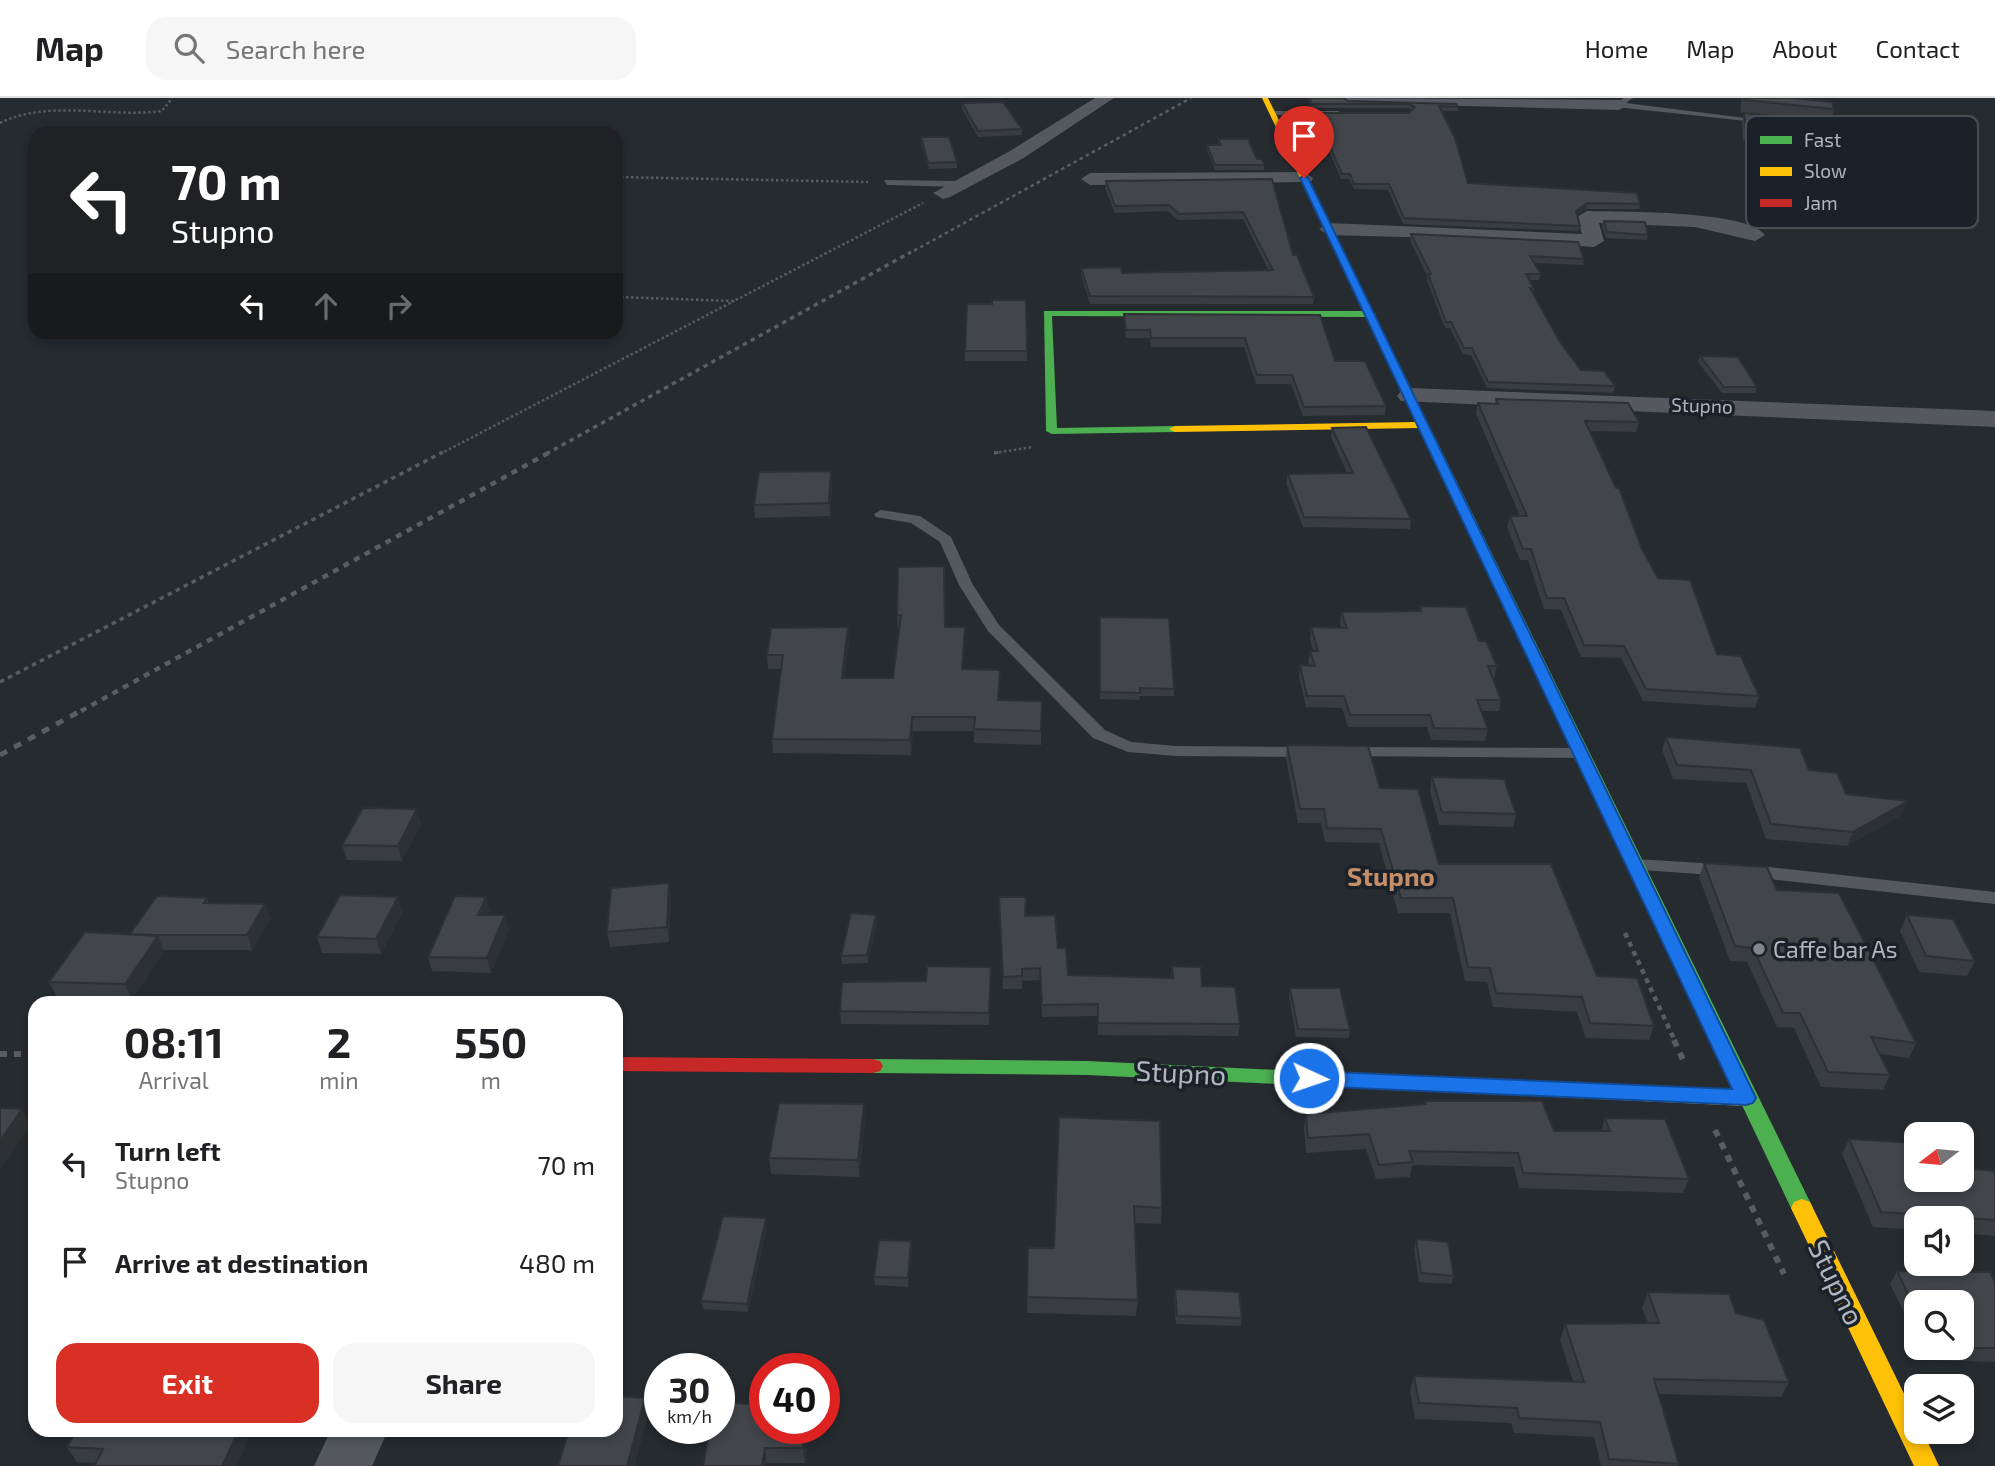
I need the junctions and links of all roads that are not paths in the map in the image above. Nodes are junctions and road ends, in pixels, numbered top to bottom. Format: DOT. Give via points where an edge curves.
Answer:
graph roads {
  1 [pos="1106,98"];
  2 [pos="1624,102"];
  3 [pos="1268,105"];
  4 [pos="1345,106"];
  5 [pos="1746,118"];
  6 [pos="1304,178"];
  7 [pos="1090,179"];
  8 [pos="887,182"];
  9 [pos="960,184"];
  10 [pos="943,193"];
  11 [pos="1329,229"];
  12 [pos="1755,235"];
  13 [pos="1371,314"];
  14 [pos="1409,396"];
  15 [pos="1995,419"];
  16 [pos="1424,425"];
  17 [pos="881,514"];
  18 [pos="1581,753"];
  19 [pos="1635,865"];
  20 [pos="1995,898"];
  21 [pos="623,1064"];
  22 [pos="1746,1098"];
  23 [pos="357,1437"];
  24 [pos="343,1466"];
  25 [pos="1927,1466"];
  1 -- 9 [label="street"];
  2 -- 4 [label="street"];
  2 -- 5 [label="lane"];
  3 -- 4 [label="lane"];
  3 -- 6 [label="main road, Stupno"];
  6 -- 7 [label="street"];
  6 -- 11 [label="main road, Stupno"];
  8 -- 9 [label="lane"];
  9 -- 10 [label="street"];
  11 -- 12 [label="street" via="1594,241 1587,217 1686,222"];
  11 -- 13 [label="main road, Stupno"];
  13 -- 14 [label="main road, Stupno"];
  13 -- 16 [label="main road" via="1047,313 1052,432"];
  14 -- 15 [label="street, Stupno"];
  14 -- 16 [label="main road, Stupno"];
  16 -- 18 [label="main road, Stupno"];
  17 -- 18 [label="lane" via="915,519 946,540 966,585 993,628 1099,734 1128,747"];
  18 -- 19 [label="main road, Stupno"];
  19 -- 20 [label="lane" via="1768,873"];
  19 -- 22 [label="main road, Stupno"];
  21 -- 22 [label="main road, Stupno" via="1087,1068"];
  22 -- 25 [label="main road, Stupno"];
  23 -- 24 [label="street"];
}
